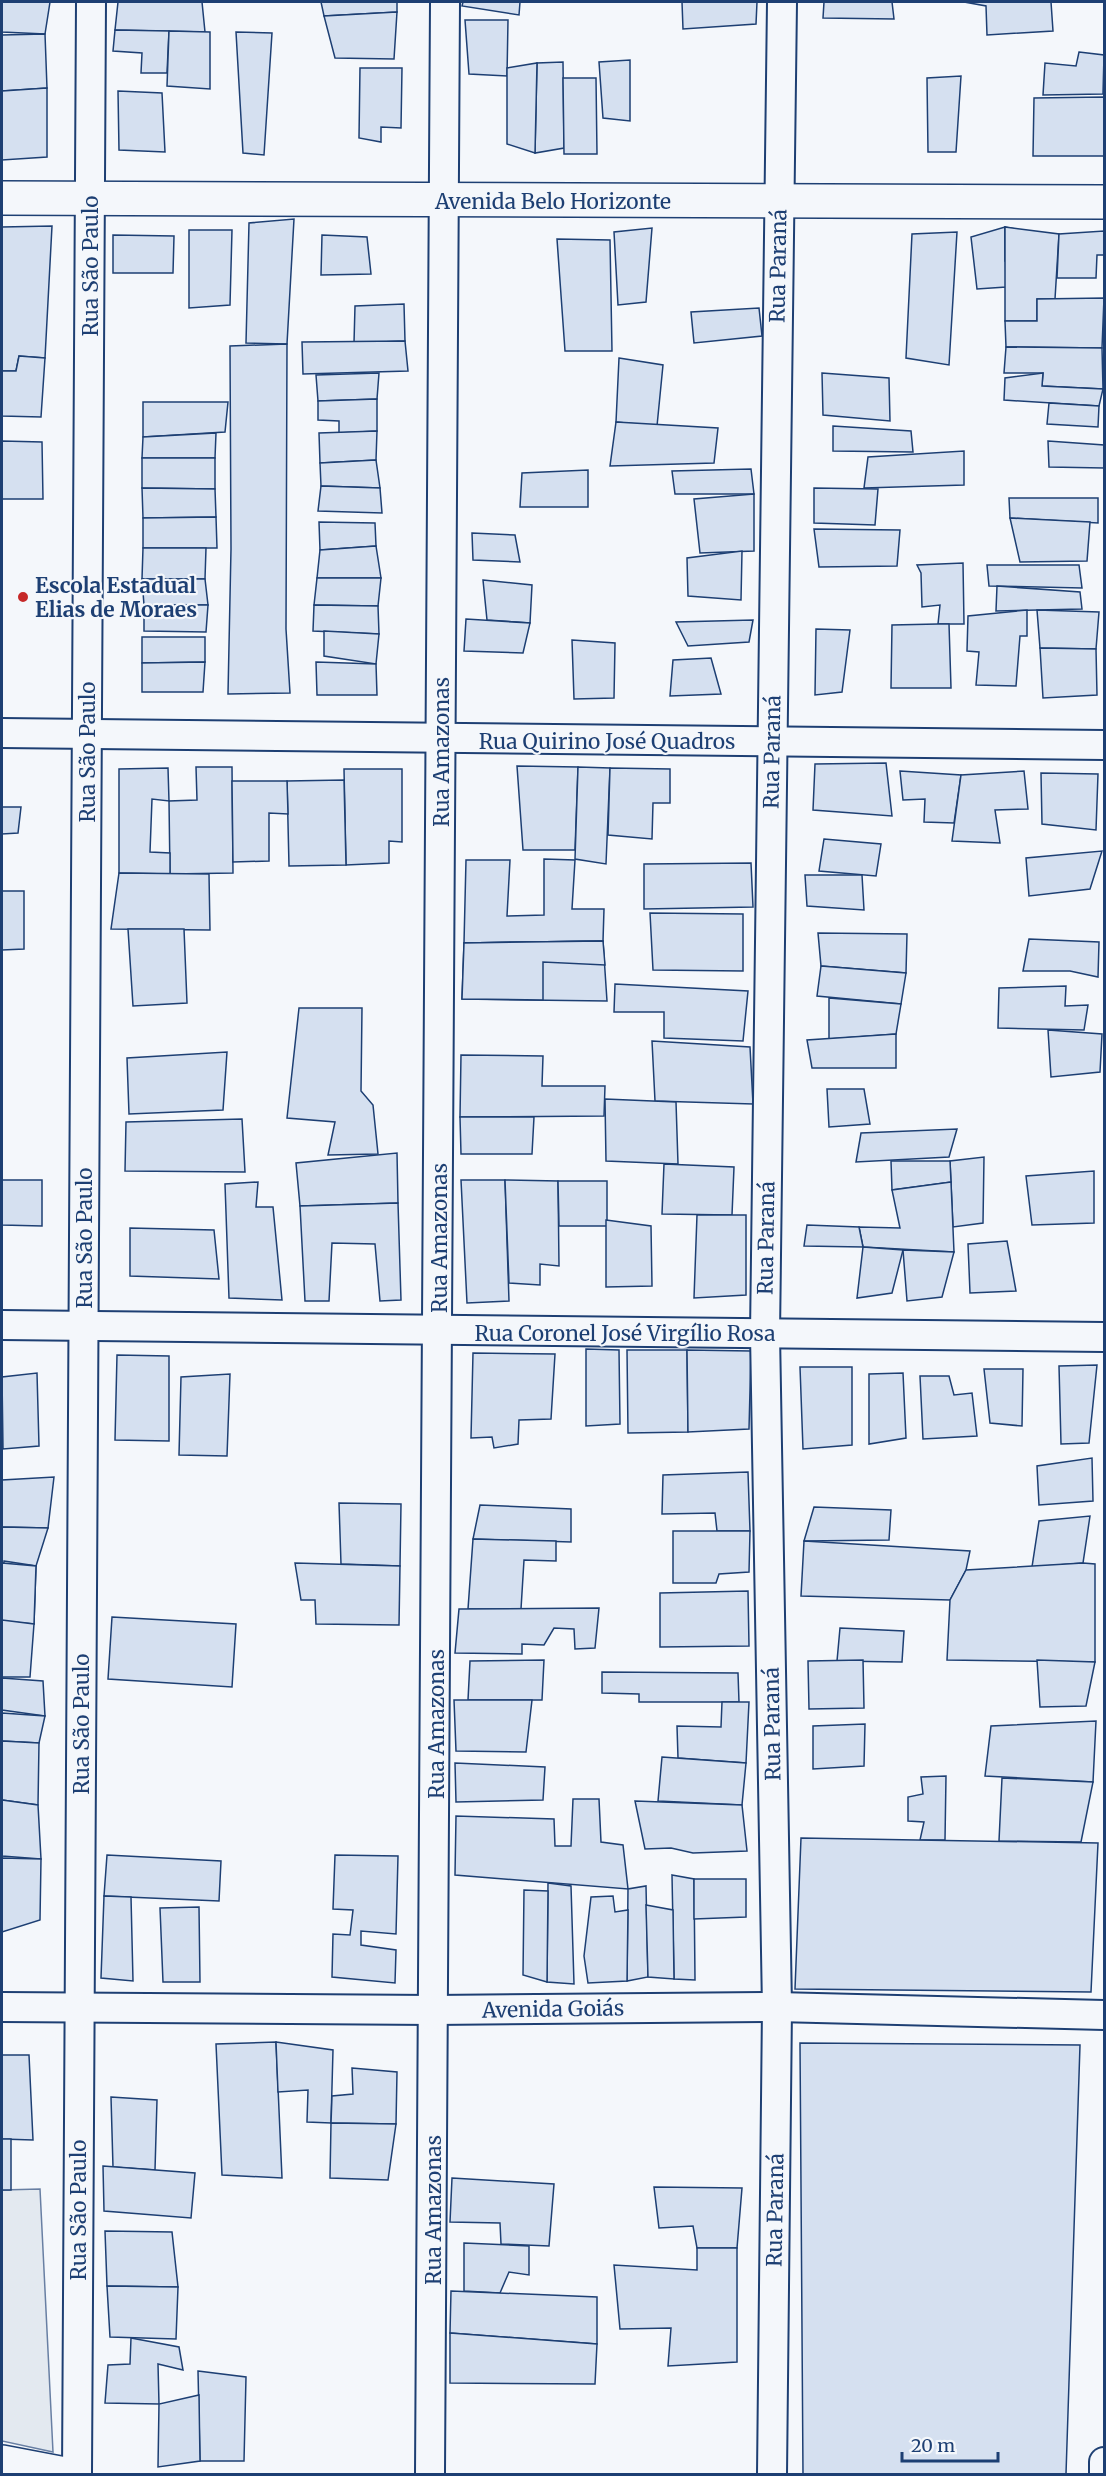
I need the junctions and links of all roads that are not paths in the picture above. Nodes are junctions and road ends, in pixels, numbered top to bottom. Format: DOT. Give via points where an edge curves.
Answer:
graph roads {
  1 [pos="91,2"];
  2 [pos="445,2"];
  3 [pos="782,2"];
  4 [pos="2,198"];
  5 [pos="90,199"];
  6 [pos="444,201"];
  7 [pos="779,201"];
  8 [pos="1104,202"];
  9 [pos="2,734"];
  10 [pos="87,736"];
  11 [pos="441,740"];
  12 [pos="772,743"];
  13 [pos="1104,745"];
  14 [pos="2,1325"];
  15 [pos="84,1327"];
  16 [pos="438,1331"];
  17 [pos="765,1334"];
  18 [pos="1104,1337"];
  19 [pos="2,2007"];
  20 [pos="80,2007"];
  21 [pos="777,2007"];
  22 [pos="434,2010"];
  23 [pos="1104,2015"];
  24 [pos="2,2462"];
  25 [pos="1104,2462"];
  26 [pos="65,2475"];
  27 [pos="77,2475"];
  28 [pos="430,2475"];
  29 [pos="772,2475"];
  30 [pos="1104,2475"];
  1 -- 5 [label="street, Rua São Paulo"];
  2 -- 6 [label="street, Rua Amazonas"];
  3 -- 7 [label="street, Rua Paraná"];
  4 -- 5 [label="street, Avenida Belo Horizonte"];
  5 -- 6 [label="street, Avenida Belo Horizonte"];
  5 -- 10 [label="street, Rua São Paulo"];
  6 -- 7 [label="street, Avenida Belo Horizonte"];
  6 -- 11 [label="street, Rua Amazonas"];
  7 -- 8 [label="street, Avenida Belo Horizonte"];
  7 -- 12 [label="street, Rua Paraná"];
  9 -- 10 [label="street, Rua Quirino José Quadros"];
  10 -- 11 [label="street, Rua Quirino José Quadros"];
  10 -- 15 [label="street, Rua São Paulo"];
  11 -- 12 [label="street, Rua Quirino José Quadros"];
  11 -- 16 [label="street, Rua Amazonas"];
  12 -- 13 [label="street, Rua Quirino José Quadros"];
  12 -- 17 [label="street, Rua Paraná"];
  14 -- 15 [label="street, Rua Coronel José Virgílio Rosa"];
  15 -- 16 [label="street, Rua Coronel José Virgílio Rosa"];
  15 -- 20 [label="street, Rua São Paulo"];
  16 -- 17 [label="street, Rua Coronel José Virgílio Rosa"];
  16 -- 22 [label="street, Rua Amazonas"];
  17 -- 18 [label="street, Rua Coronel José Virgílio Rosa"];
  17 -- 21 [label="street, Rua Paraná"];
  19 -- 20 [label="street, Avenida Goiás"];
  20 -- 22 [label="street, Avenida Goiás"];
  20 -- 27 [label="street, Rua São Paulo"];
  21 -- 22 [label="street, Avenida Goiás"];
  21 -- 23 [label="street, Avenida Goiás"];
  21 -- 29 [label="street, Rua Paraná"];
  22 -- 28 [label="street, Rua Amazonas"];
  24 -- 26 [label="street"];
  25 -- 30 [label="street"];
}
